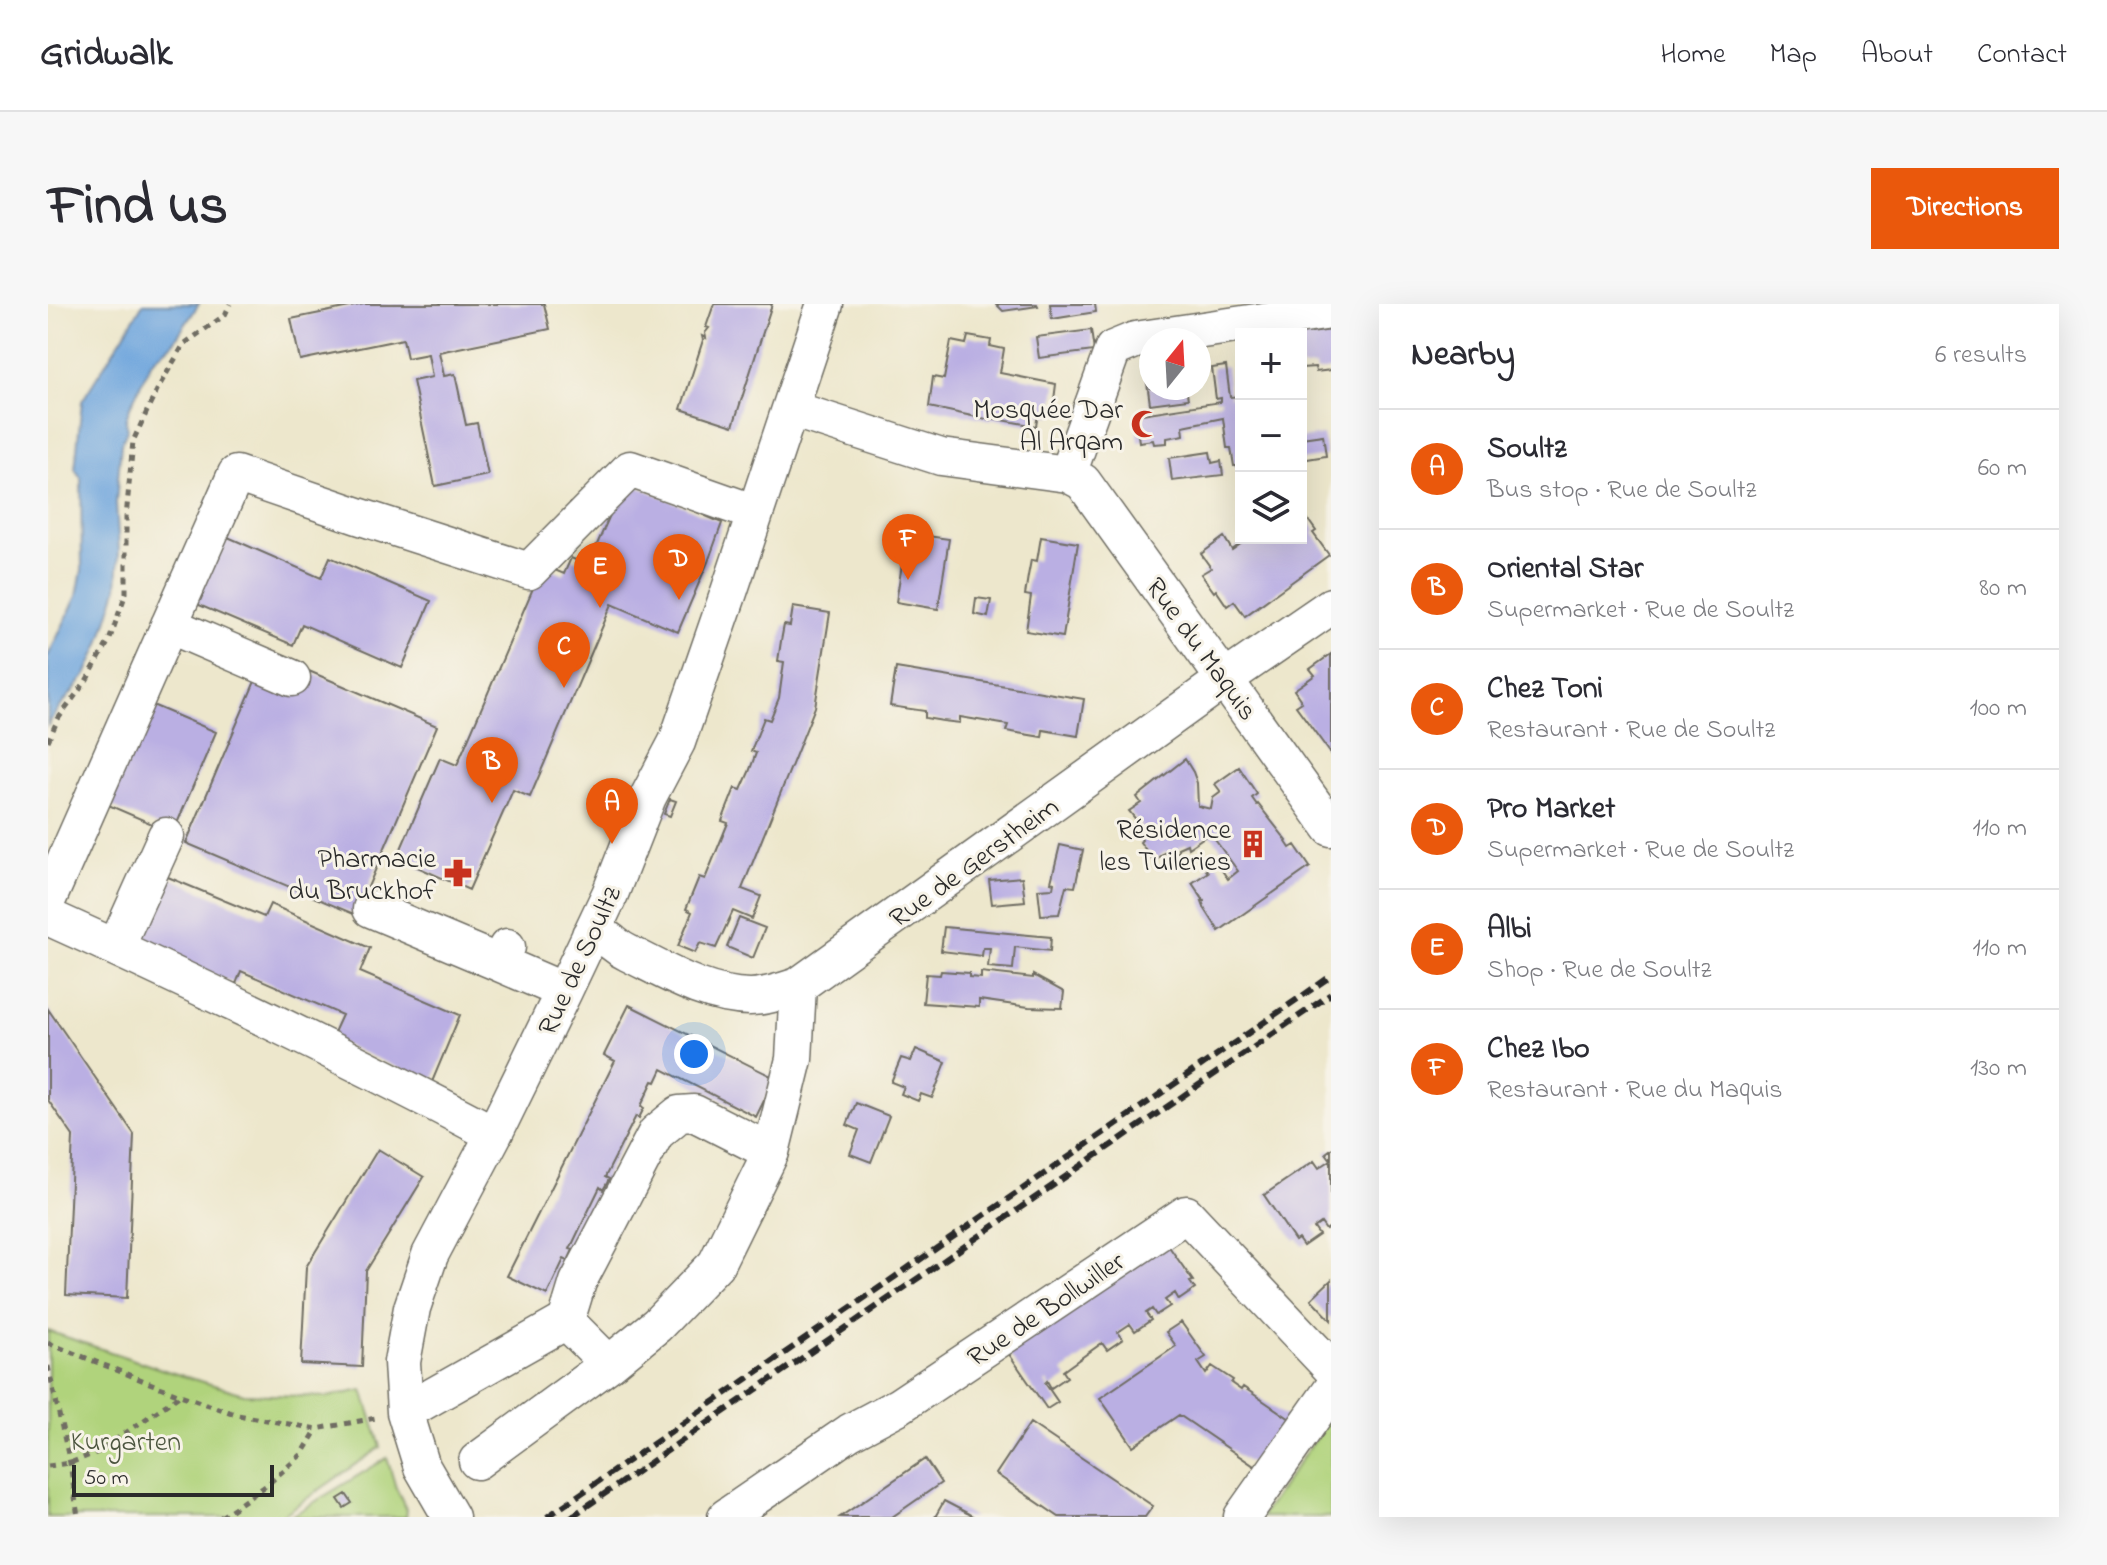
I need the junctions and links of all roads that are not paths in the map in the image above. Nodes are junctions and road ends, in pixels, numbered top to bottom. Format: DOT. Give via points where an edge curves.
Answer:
graph roads {
  1 [pos="825,304"];
  2 [pos="1331,311"];
  3 [pos="791,409"];
  4 [pos="1068,474"];
  5 [pos="755,513"];
  6 [pos="1331,606"];
  7 [pos="169,625"];
  8 [pos="292,678"];
  9 [pos="1225,679"];
  10 [pos="1331,828"];
  11 [pos="166,836"];
  12 [pos="48,899"];
  13 [pos="371,909"];
  14 [pos="48,917"];
  15 [pos="590,935"];
  16 [pos="116,947"];
  17 [pos="798,986"];
  18 [pos="564,991"];
  19 [pos="494,1134"];
  20 [pos="771,1152"];
  21 [pos="566,1321"];
  22 [pos="609,1364"];
  23 [pos="1331,1368"];
  24 [pos="1331,1391"];
  25 [pos="405,1412"];
  26 [pos="477,1461"];
  27 [pos="451,1517"];
  28 [pos="726,1517"];
  29 [pos="1242,1517"];
  1 -- 3 [label="street, Rue de Soultz"];
  2 -- 4 [label="street" via="1135,340 1113,349"];
  3 -- 4 [label="street" via="941,457"];
  3 -- 5 [label="street, Rue de Soultz"];
  4 -- 9 [label="street, Rue du Maquis" via="1083,482"];
  5 -- 7 [label="street" via="630,469 529,571 236,474"];
  5 -- 15 [label="street, Rue de Soultz" via="677,742"];
  6 -- 9 [label="street, Rue de Gerstheim"];
  7 -- 8 [label="street"];
  7 -- 12 [label="street"];
  9 -- 10 [label="street, Rue du Maquis"];
  9 -- 17 [label="street, Rue de Gerstheim"];
  11 -- 16 [label="street"];
  13 -- 18 [label="street" via="503,955"];
  14 -- 16 [label="street"];
  15 -- 17 [label="street, Rue de Gerstheim" via="604,936 621,950 705,990 752,997"];
  15 -- 18 [label="street, Rue de Soultz"];
  16 -- 19 [label="street"];
  17 -- 20 [label="street" via="794,1059"];
  18 -- 19 [label="street, Rue de Soultz"];
  19 -- 25 [label="street, Rue de Soultz" via="430,1255 412,1308 402,1362"];
  20 -- 21 [label="street" via="694,1113 679,1114 656,1133 578,1282"];
  20 -- 22 [label="street" via="716,1264 657,1325"];
  21 -- 22 [label="street"];
  21 -- 25 [label="street"];
  22 -- 26 [label="street"];
  23 -- 28 [label="street, Rue de Bollwiller" via="1186,1214"];
  24 -- 29 [label="street"];
  25 -- 27 [label="street, Rue de Soultz" via="422,1467"];
}
